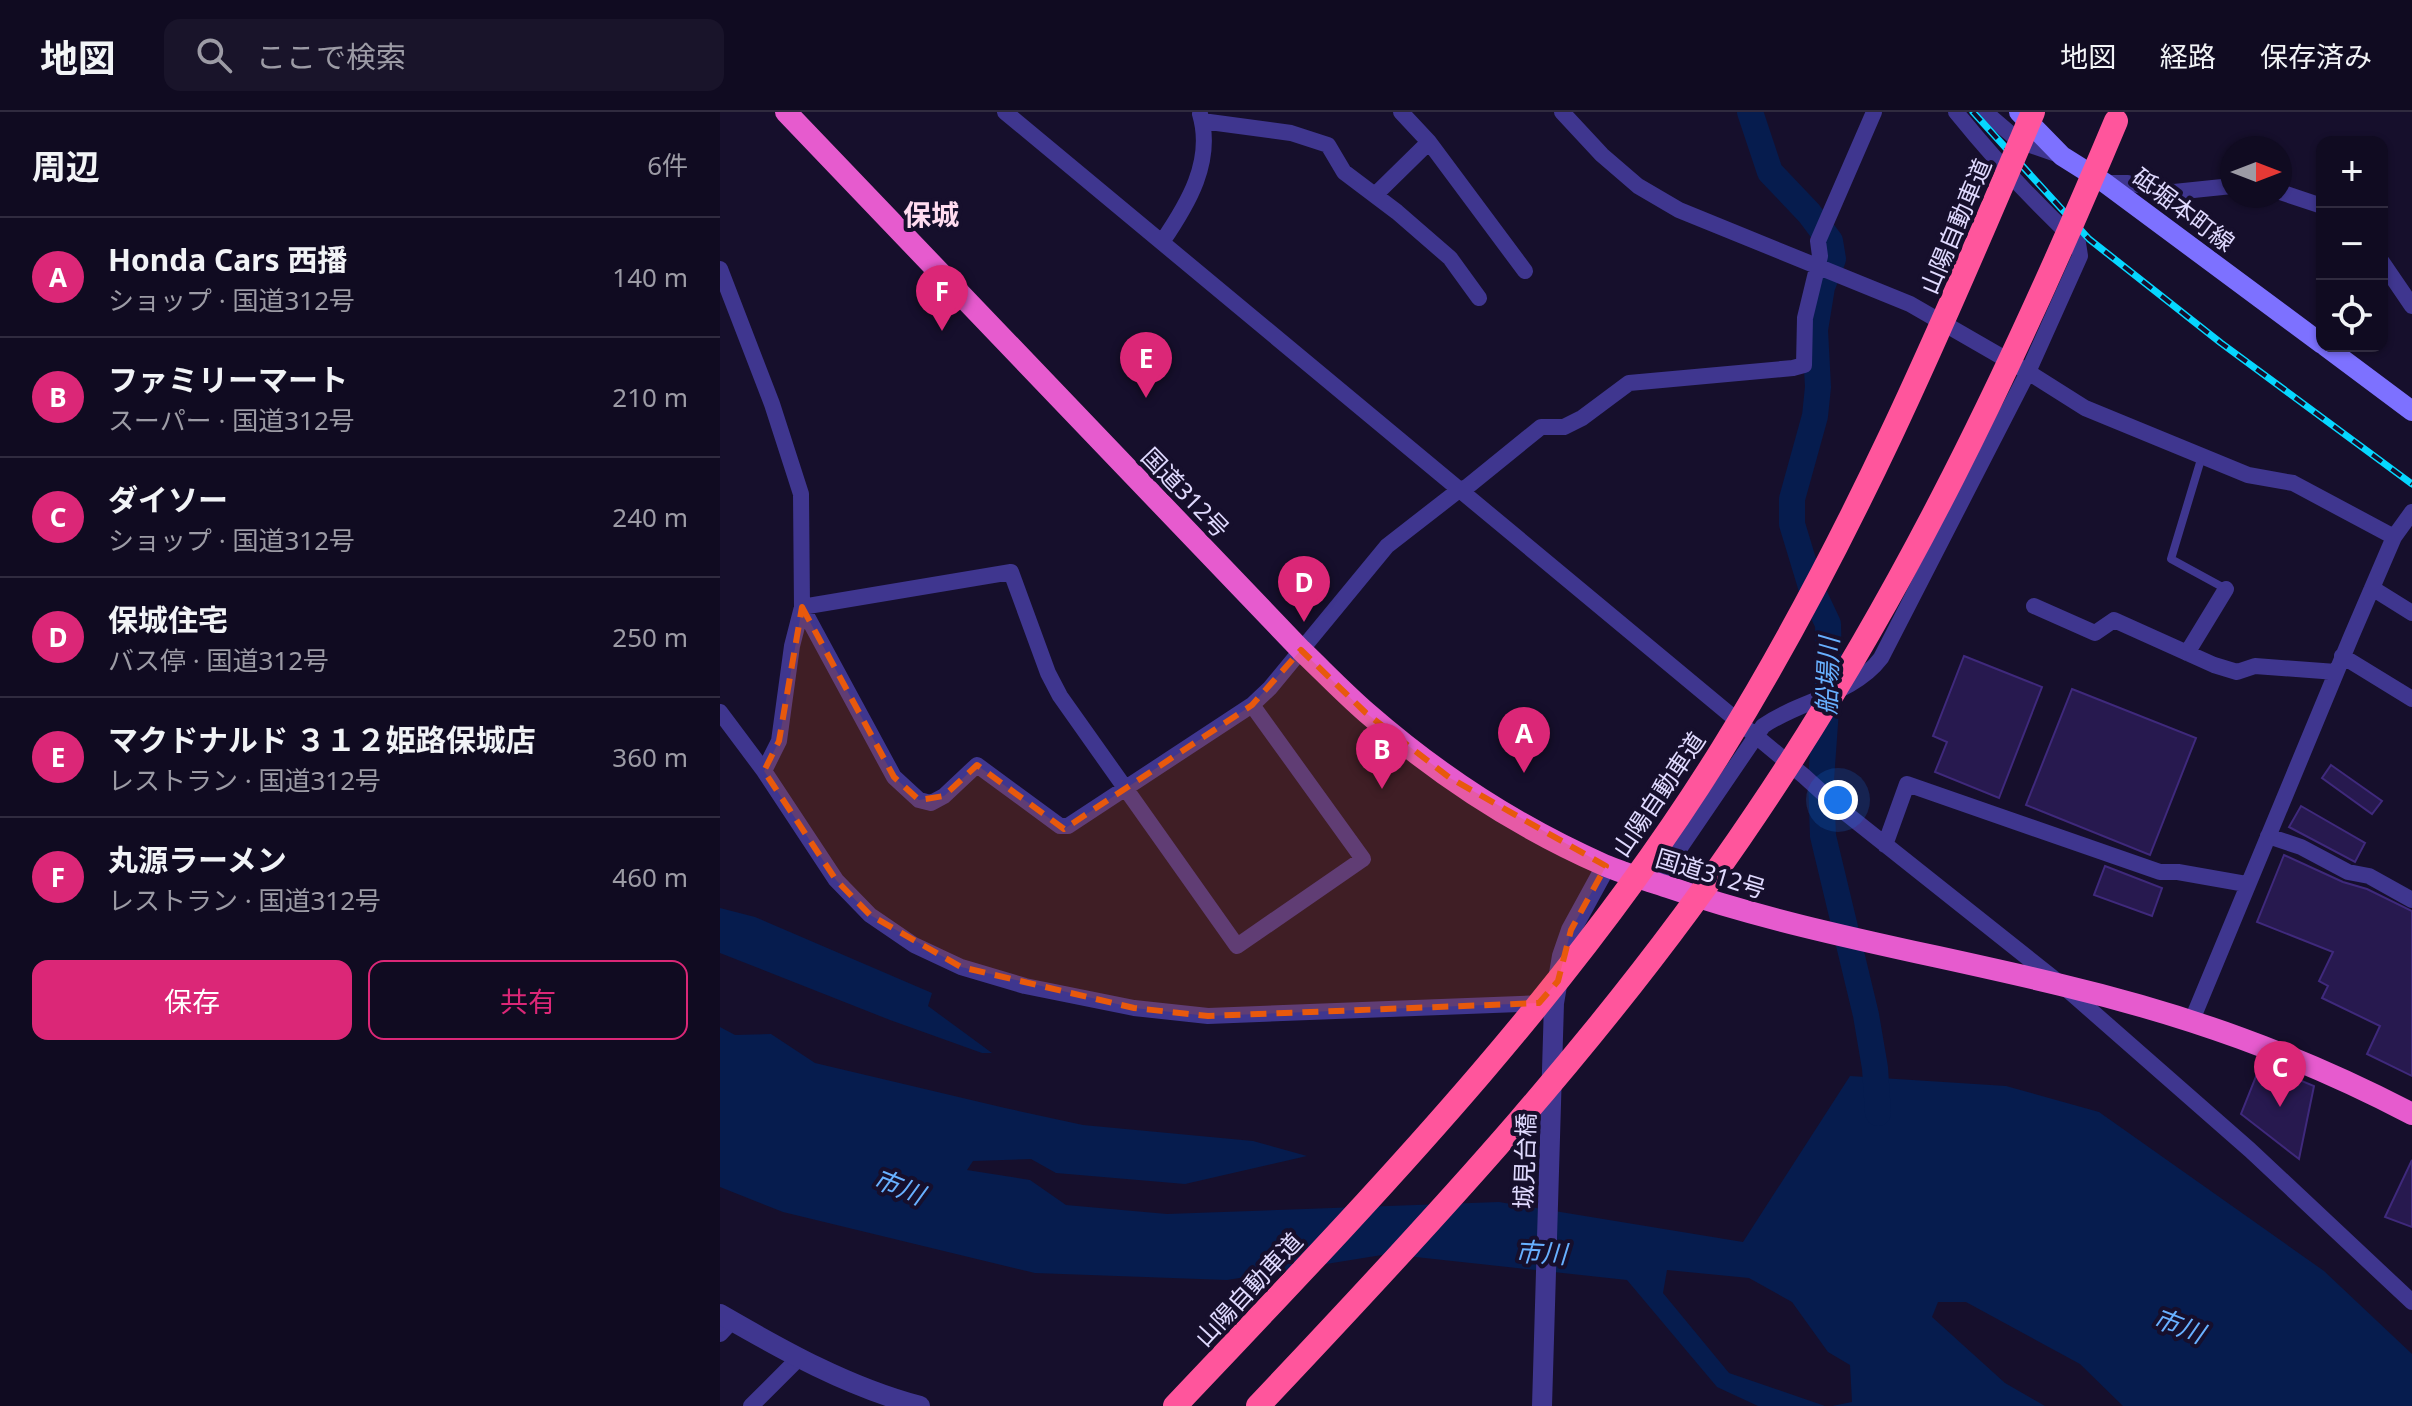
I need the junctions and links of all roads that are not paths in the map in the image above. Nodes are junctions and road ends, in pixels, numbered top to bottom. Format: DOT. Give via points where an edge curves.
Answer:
graph roads {
  1 [pos="786,112"];
  2 [pos="1005,112"];
  3 [pos="1401,112"];
  4 [pos="1562,112"];
  5 [pos="1874,112"];
  6 [pos="1956,112"];
  7 [pos="1985,112"];
  8 [pos="2019,112"];
  9 [pos="2033,112"];
  10 [pos="1201,117"];
  11 [pos="2116,121"];
  12 [pos="1429,142"];
  13 [pos="2062,156"];
  14 [pos="2105,183"];
  15 [pos="2220,187"];
  16 [pos="1375,195"];
  17 [pos="2292,196"];
  18 [pos="2316,204"];
  19 [pos="1162,242"];
  20 [pos="1815,267"];
  21 [pos="720,269"];
  22 [pos="1525,271"];
  23 [pos="2388,271"];
  24 [pos="1479,298"];
  25 [pos="2412,306"];
  26 [pos="2316,340"];
  27 [pos="2332,352"];
  28 [pos="2028,372"];
  29 [pos="2412,411"];
  30 [pos="2202,456"];
  31 [pos="1459,490"];
  32 [pos="2412,512"];
  33 [pos="2394,537"];
  34 [pos="2372,588"];
  35 [pos="2226,589"];
  36 [pos="2034,606"];
  37 [pos="802,607"];
  38 [pos="2412,613"];
  39 [pos="1301,650"];
  40 [pos="2187,653"];
  41 [pos="2339,664"];
  42 [pos="2412,699"];
  43 [pos="1252,705"];
  44 [pos="720,712"];
  45 [pos="1755,736"];
  46 [pos="764,771"];
  47 [pos="1125,788"];
  48 [pos="2268,836"];
  49 [pos="1885,845"];
  50 [pos="1606,866"];
  51 [pos="1656,883"];
  52 [pos="2246,884"];
  53 [pos="2412,900"];
  54 [pos="2062,985"];
  55 [pos="1554,1008"];
  56 [pos="2192,1020"];
  57 [pos="2412,1114"];
  58 [pos="2412,1302"];
  59 [pos="724,1323"];
  60 [pos="798,1359"];
  61 [pos="873,1400"];
  62 [pos="751,1406"];
  63 [pos="920,1406"];
  64 [pos="1175,1406"];
  65 [pos="1258,1406"];
  66 [pos="1542,1406"];
  1 -- 39 [label="highway, 国道312号"];
  2 -- 19 [label="street"];
  3 -- 12 [label="street"];
  4 -- 20 [label="street" via="1638,186 1679,210"];
  5 -- 20 [label="street" via="1818,241"];
  6 -- 28 [label="street" via="2078,243 2080,256"];
  7 -- 13 [label="street" via="2019,141"];
  8 -- 13 [label="main road, 砥堀本町線"];
  9 -- 64 [label="highway, 山陽自動車道, bridge" via="1881,461 1832,559 1722,750 1576,958 1513,1036 1359,1212"];
  10 -- 16 [label="street" via="1320,142 1332,150 1344,172"];
  10 -- 19 [label="street" via="1200,171 1182,214"];
  11 -- 65 [label="highway, bridge" via="2007,371 1949,488 1816,722 1755,816 1628,990 1547,1090"];
  12 -- 16 [label="street"];
  12 -- 22 [label="street"];
  13 -- 14 [label="main road, 砥堀本町線"];
  14 -- 15 [label="street" via="2174,192"];
  14 -- 26 [label="main road, 砥堀本町線"];
  16 -- 24 [label="street" via="1450,258"];
  17 -- 18 [label="street"];
  19 -- 31 [label="street"];
  20 -- 28 [label="street" via="1910,304"];
  20 -- 31 [label="street" via="1805,318 1804,365 1629,383 1564,427 1541,427"];
  21 -- 37 [label="street" via="801,494"];
  23 -- 25 [label="street"];
  27 -- 29 [label="main road, 砥堀本町線"];
  28 -- 30 [label="street" via="2085,408"];
  28 -- 45 [label="street, bridge" via="1872,670 1780,714"];
  30 -- 33 [label="street" via="2248,475 2293,483"];
  30 -- 35 [label="lane" via="2171,559"];
  31 -- 39 [label="street" via="1387,546"];
  31 -- 45 [label="street"];
  32 -- 33 [label="street"];
  33 -- 34 [label="street"];
  34 -- 38 [label="street"];
  34 -- 41 [label="street"];
  35 -- 40 [label="street"];
  36 -- 40 [label="street" via="2095,633 2114,620"];
  37 -- 46 [label="street" via="779,741"];
  37 -- 47 [label="street" via="1011,572 1054,685"];
  37 -- 47 [label="street" via="894,777 919,800 931,803 944,796 977,765 1060,826 1068,826"];
  39 -- 43 [label="street"];
  39 -- 50 [label="highway, 国道312号" via="1366,713 1450,778 1520,823"];
  40 -- 41 [label="street" via="2237,672 2255,666"];
  41 -- 42 [label="street"];
  41 -- 48 [label="street"];
  43 -- 47 [label="street"];
  43 -- 47 [label="street" via="1363,859 1237,946"];
  44 -- 46 [label="street"];
  45 -- 49 [label="street"];
  45 -- 51 [label="street"];
  46 -- 55 [label="street" via="836,880 870,915 914,945 961,967 1134,1008 1208,1016"];
  48 -- 52 [label="street"];
  48 -- 53 [label="street" via="2348,872 2369,876"];
  49 -- 52 [label="street" via="1907,784 2160,872"];
  49 -- 54 [label="street"];
  50 -- 51 [label="highway, 国道312号"];
  50 -- 55 [label="street, 城見台橋" via="1571,930"];
  51 -- 54 [label="highway, 国道312号" via="1828,933"];
  52 -- 56 [label="street"];
  54 -- 56 [label="highway, 国道312号"];
  54 -- 58 [label="street"];
  55 -- 66 [label="street, 城見台橋"];
  56 -- 57 [label="highway, 国道312号" via="2322,1069"];
  59 -- 60 [label="street"];
  60 -- 61 [label="street"];
  60 -- 62 [label="street"];
  61 -- 63 [label="street"];
}
